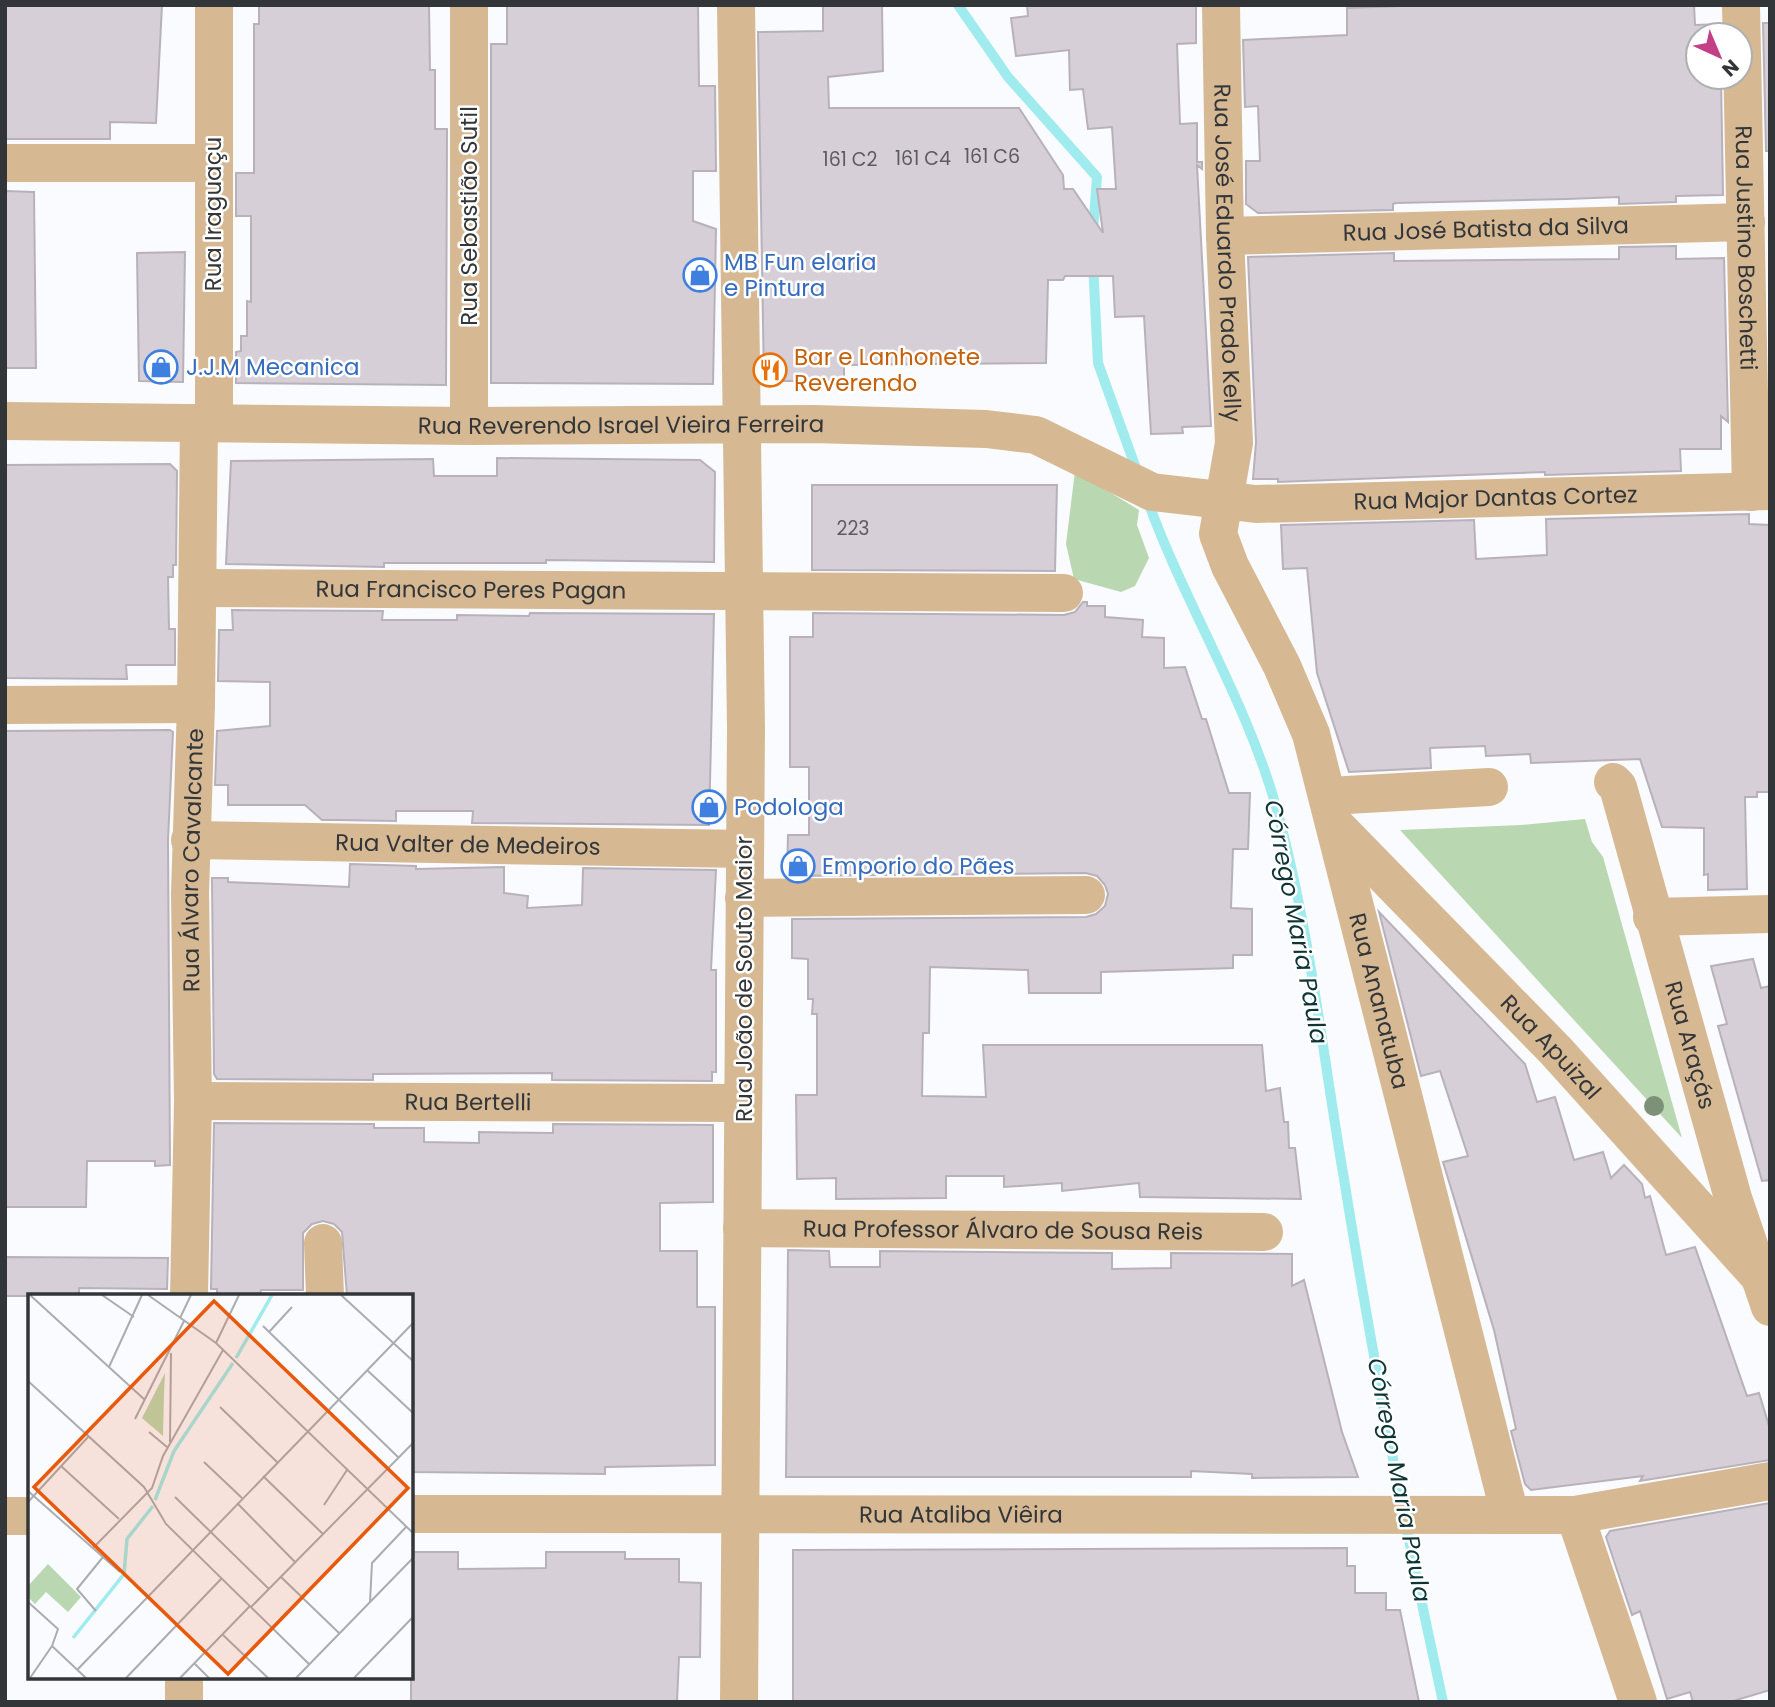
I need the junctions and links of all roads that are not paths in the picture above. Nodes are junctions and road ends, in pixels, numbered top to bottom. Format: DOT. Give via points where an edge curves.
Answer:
graph roads {
  1 [pos="214,5"];
  2 [pos="469,5"];
  3 [pos="736,5"];
  4 [pos="1221,5"];
  5 [pos="1741,5"];
  6 [pos="5,163"];
  7 [pos="213,163"];
  8 [pos="1746,222"];
  9 [pos="1225,236"];
  10 [pos="5,421"];
  11 [pos="206,424"];
  12 [pos="740,424"];
  13 [pos="468,426"];
  14 [pos="1761,491"];
  15 [pos="1222,502"];
  16 [pos="198,588"];
  17 [pos="743,593"];
  18 [pos="1064,593"];
  19 [pos="197,704"];
  20 [pos="5,705"];
  21 [pos="1613,782"];
  22 [pos="1489,787"];
  23 [pos="1333,812"];
  24 [pos="190,840"];
  25 [pos="744,849"];
  26 [pos="1086,895"];
  27 [pos="744,898"];
  28 [pos="1770,914"];
  29 [pos="1652,917"];
  30 [pos="193,1101"];
  31 [pos="743,1103"];
  32 [pos="742,1228"];
  33 [pos="1264,1232"];
  34 [pos="323,1243"];
  35 [pos="1764,1291"];
  36 [pos="189,1294"];
  37 [pos="325,1294"];
  38 [pos="1770,1481"];
  39 [pos="413,1514"];
  40 [pos="740,1515"];
  41 [pos="1510,1515"];
  42 [pos="1575,1515"];
  43 [pos="5,1516"];
  44 [pos="28,1516"];
  45 [pos="184,1679"];
  46 [pos="184,1702"];
  47 [pos="739,1702"];
  48 [pos="1638,1702"];
  1 -- 7 [label="street, Rua Iraguaçu"];
  2 -- 13 [label="street, Rua Sebastião Sutil"];
  3 -- 12 [label="street, Rua João de Souto Maior"];
  4 -- 9 [label="street, Rua José Eduardo Prado Kelly"];
  5 -- 8 [label="street, Rua Justino Boschetti"];
  6 -- 7 [label="street"];
  7 -- 11 [label="street, Rua Iraguaçu"];
  8 -- 9 [label="street, Rua José Batista da Silva"];
  8 -- 14 [label="street, Rua Justino Boschetti"];
  9 -- 15 [label="street, Rua José Eduardo Prado Kelly" via="1234,443"];
  10 -- 11 [label="street, Rua Reverendo Israel Vieira Ferreira"];
  11 -- 13 [label="street, Rua Reverendo Israel Vieira Ferreira"];
  11 -- 16 [label="street, Rua Álvaro Cavalcante"];
  12 -- 13 [label="street, Rua Reverendo Israel Vieira Ferreira"];
  12 -- 15 [label="street, Rua Reverendo Israel Vieira Ferreira" via="1019,431 1152,492"];
  12 -- 17 [label="street, Rua João de Souto Maior"];
  14 -- 15 [label="street, Rua Major Dantas Cortez" via="1256,505"];
  15 -- 23 [label="street, Rua Ananatuba" via="1218,534 1306,723"];
  16 -- 17 [label="street, Rua Francisco Peres Pagan"];
  16 -- 19 [label="street, Rua Álvaro Cavalcante"];
  17 -- 18 [label="street, Rua Francisco Peres Pagan"];
  17 -- 25 [label="street, Rua João de Souto Maior"];
  19 -- 20 [label="street"];
  19 -- 24 [label="street, Rua Álvaro Cavalcante"];
  21 -- 29 [label="street, Rua Araçás"];
  22 -- 23 [label="street"];
  23 -- 35 [label="street, Rua Apuizal" via="1556,1051"];
  23 -- 41 [label="street, Rua Ananatuba"];
  24 -- 25 [label="street, Rua Valter de Medeiros"];
  24 -- 30 [label="street, Rua Álvaro Cavalcante"];
  25 -- 27 [label="street, Rua João de Souto Maior"];
  26 -- 27 [label="street"];
  27 -- 31 [label="street, Rua João de Souto Maior"];
  28 -- 29 [label="street"];
  29 -- 35 [label="street, Rua Araçás"];
  30 -- 31 [label="street, Rua Bertelli"];
  30 -- 36 [label="street, Rua Álvaro Cavalcante"];
  31 -- 32 [label="street, Rua João de Souto Maior"];
  32 -- 33 [label="street, Rua Professor Álvaro de Sousa Reis"];
  32 -- 40 [label="street, Rua João de Souto Maior"];
  34 -- 37 [label="street"];
  38 -- 42 [label="street, Rua Ataliba Viêira"];
  39 -- 40 [label="street, Rua Ataliba Viêira"];
  40 -- 41 [label="street, Rua Ataliba Viêira"];
  40 -- 47 [label="street, Rua João de Souto Maior"];
  41 -- 42 [label="street, Rua Ataliba Viêira"];
  42 -- 48 [label="street"];
  43 -- 44 [label="street"];
  45 -- 46 [label="street"];
}
